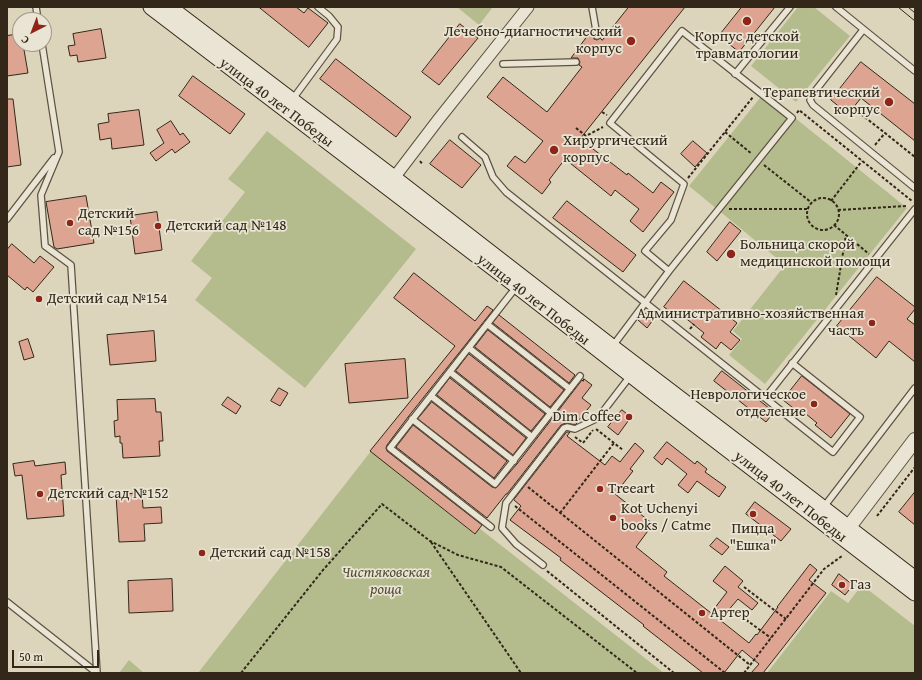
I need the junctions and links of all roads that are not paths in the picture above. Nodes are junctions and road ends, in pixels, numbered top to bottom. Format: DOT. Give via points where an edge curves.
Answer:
graph roads {
  1 [pos="151,7"];
  2 [pos="169,7"];
  3 [pos="318,7"];
  4 [pos="528,7"];
  5 [pos="592,7"];
  6 [pos="790,7"];
  7 [pos="836,7"];
  8 [pos="863,30"];
  9 [pos="597,36"];
  10 [pos="43,52"];
  11 [pos="576,62"];
  12 [pos="503,64"];
  13 [pos="915,72"];
  14 [pos="735,74"];
  15 [pos="292,100"];
  16 [pos="462,137"];
  17 [pos="59,152"];
  18 [pos="390,182"];
  19 [pos="915,188"];
  20 [pos="915,209"];
  21 [pos="7,219"];
  22 [pos="669,271"];
  23 [pos="517,286"];
  24 [pos="645,303"];
  25 [pos="487,324"];
  26 [pos="468,348"];
  27 [pos="609,351"];
  28 [pos="792,363"];
  29 [pos="450,372"];
  30 [pos="631,375"];
  31 [pos="580,376"];
  32 [pos="915,388"];
  33 [pos="570,389"];
  34 [pos="431,396"];
  35 [pos="765,398"];
  36 [pos="552,413"];
  37 [pos="412,420"];
  38 [pos="532,437"];
  39 [pos="915,440"];
  40 [pos="514,461"];
  41 [pos="823,508"];
  42 [pos="491,527"];
  43 [pos="845,532"];
  44 [pos="543,565"];
  45 [pos="915,579"];
  46 [pos="915,593"];
  47 [pos="7,602"];
  48 [pos="96,673"];
  1 -- 18 [label="main road, улица 40 лет Победы"];
  2 -- 15 [label="main road, улица 40 лет Победы"];
  3 -- 15 [label="lane" via="338,27 337,39"];
  4 -- 18 [label="street"];
  5 -- 9 [label="lane"];
  6 -- 14 [label="lane"];
  7 -- 8 [label="lane"];
  8 -- 13 [label="lane"];
  8 -- 19 [label="lane" via="810,100 813,106"];
  10 -- 17 [label="lane"];
  11 -- 12 [label="lane"];
  14 -- 22 [label="lane" via="792,118"];
  14 -- 22 [label="lane" via="682,31 610,123 684,184 671,220 645,251"];
  15 -- 18 [label="main road, улица 40 лет Победы"];
  16 -- 24 [label="lane" via="485,157 493,177 506,192"];
  17 -- 21 [label="lane"];
  17 -- 48 [label="lane" via="41,195 45,246 71,265"];
  18 -- 23 [label="main road, улица 40 лет Победы"];
  18 -- 27 [label="main road, улица 40 лет Победы"];
  20 -- 28 [label="lane"];
  22 -- 24 [label="lane"];
  23 -- 25 [label="lane"];
  23 -- 27 [label="main road, улица 40 лет Победы"];
  24 -- 27 [label="lane"];
  24 -- 35 [label="lane"];
  25 -- 26 [label="lane"];
  25 -- 33 [label="lane"];
  26 -- 29 [label="lane"];
  26 -- 36 [label="lane"];
  27 -- 30 [label="main road, улица 40 лет Победы"];
  27 -- 41 [label="main road, улица 40 лет Победы" via="747,449"];
  28 -- 35 [label="lane"];
  28 -- 35 [label="lane" via="860,417 838,446 833,452"];
  29 -- 34 [label="lane"];
  29 -- 38 [label="lane"];
  30 -- 43 [label="main road, улица 40 лет Победы"];
  30 -- 44 [label="lane" via="598,418 575,428 564,428 506,503 502,528 516,544"];
  31 -- 33 [label="lane"];
  32 -- 41 [label="lane"];
  33 -- 36 [label="lane"];
  34 -- 37 [label="lane"];
  34 -- 40 [label="lane"];
  36 -- 38 [label="lane"];
  37 -- 40 [label="lane" via="495,484"];
  37 -- 42 [label="lane" via="390,448"];
  38 -- 40 [label="lane"];
  39 -- 43 [label="street"];
  41 -- 43 [label="main road, улица 40 лет Победы"];
  43 -- 45 [label="main road, улица 40 лет Победы"];
  43 -- 46 [label="main road, улица 40 лет Победы"];
  47 -- 48 [label="lane"];
}
